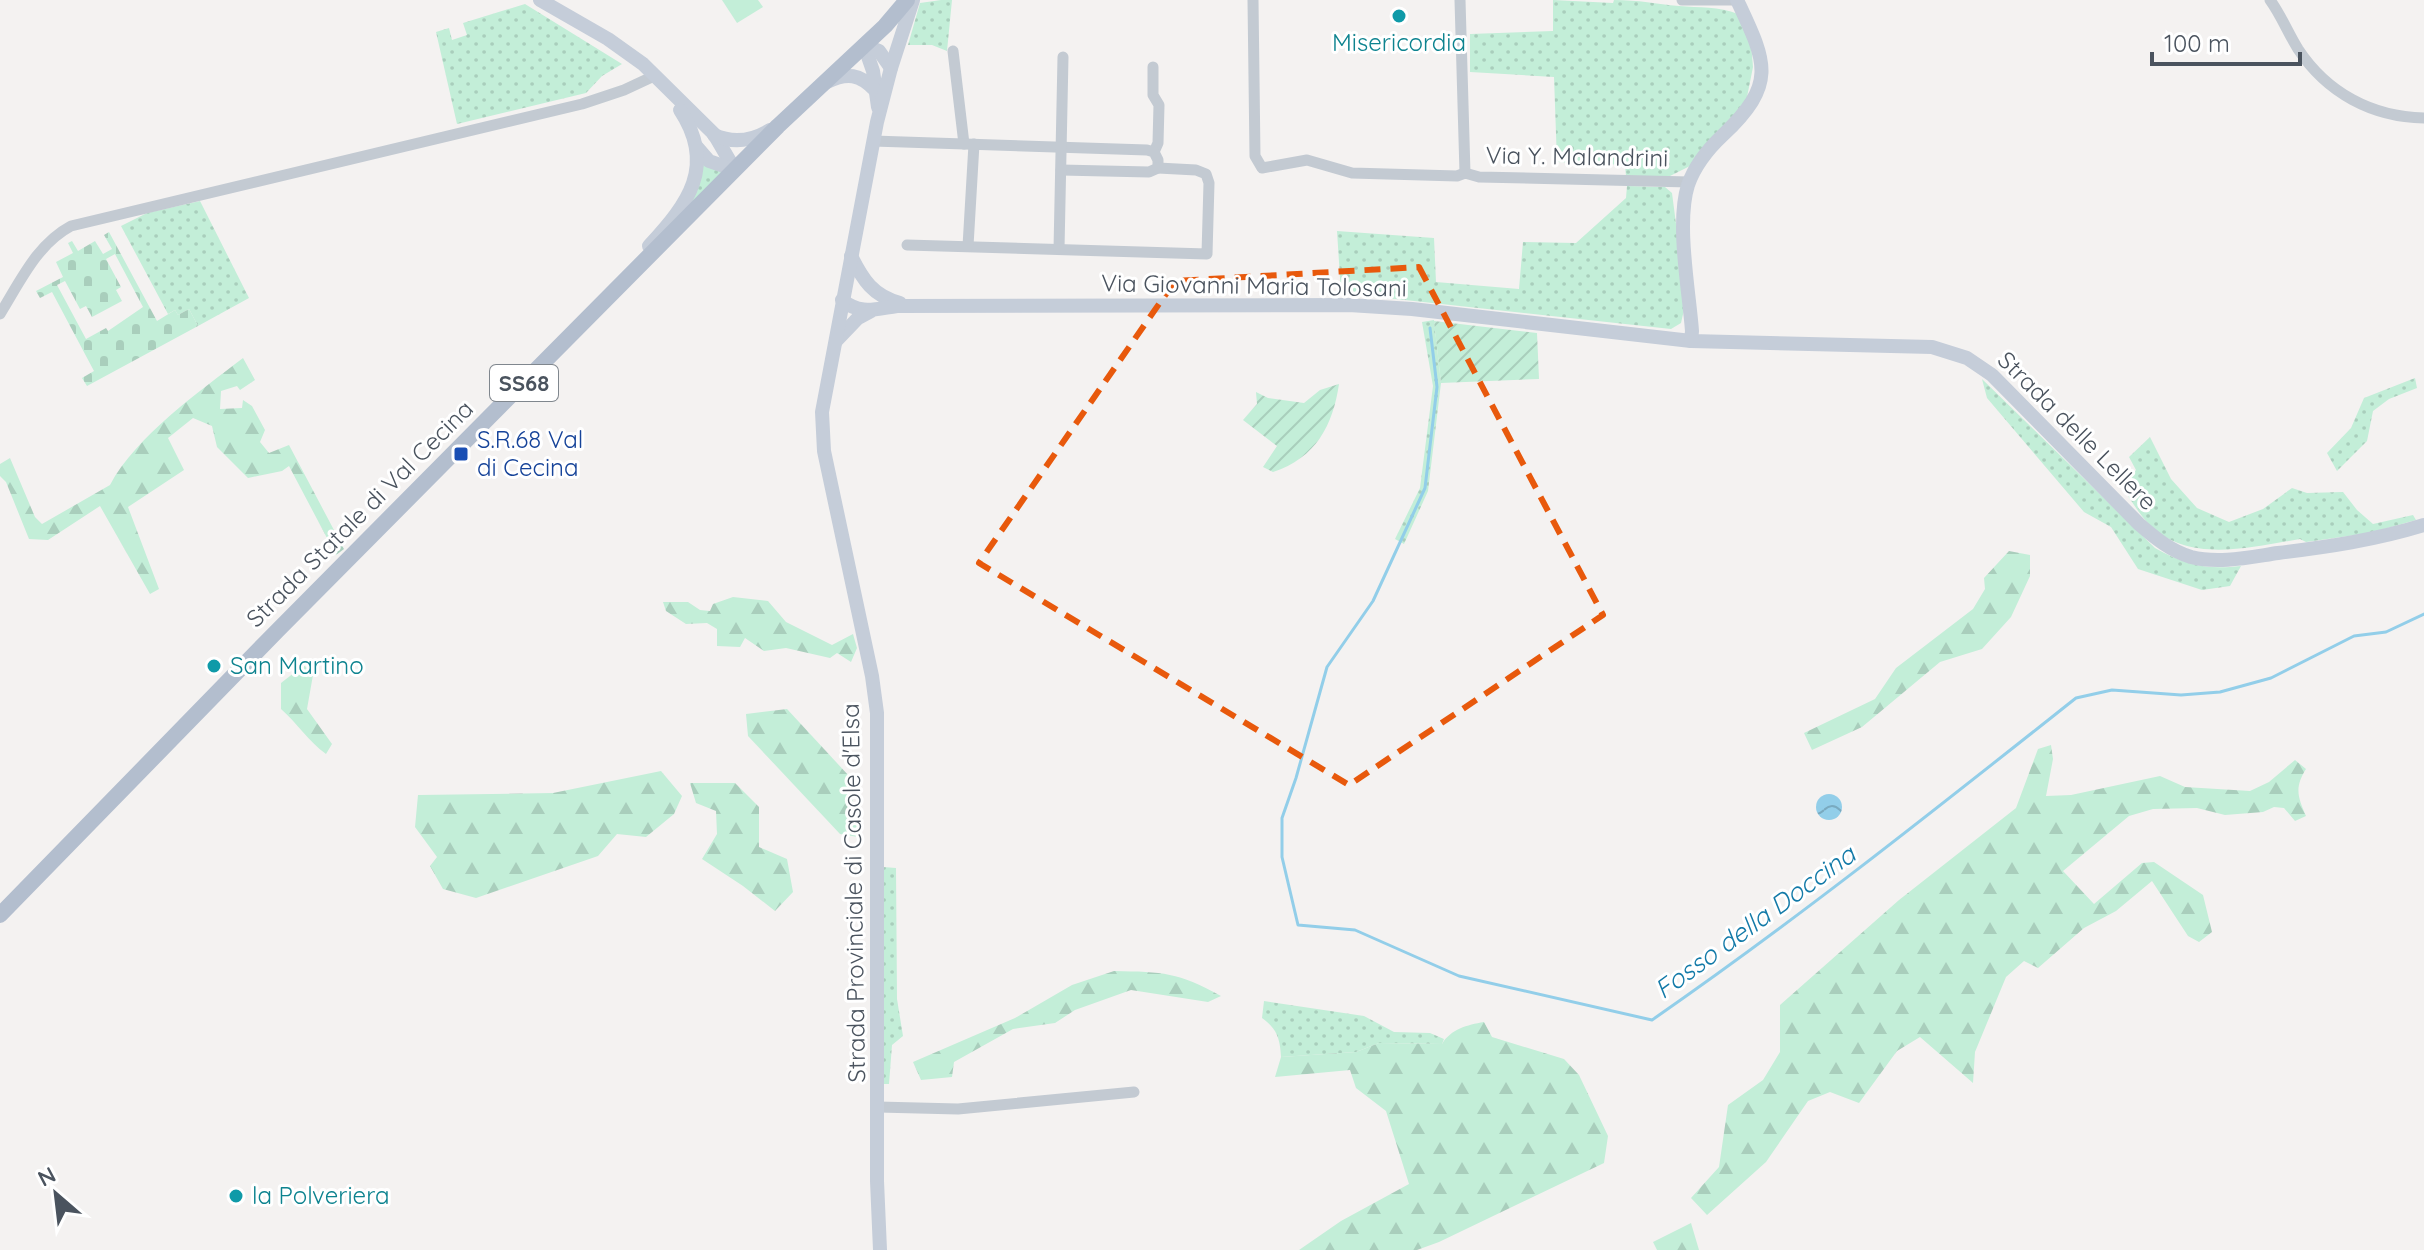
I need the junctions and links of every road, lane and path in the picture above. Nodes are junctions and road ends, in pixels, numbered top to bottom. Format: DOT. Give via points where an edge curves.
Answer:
graph roads {
  1 [pos="540,0"];
  2 [pos="907,0"];
  3 [pos="913,0"];
  4 [pos="1253,0"];
  5 [pos="1460,0"];
  6 [pos="1682,0"];
  7 [pos="1734,0"];
  8 [pos="2270,0"];
  9 [pos="864,45"];
  10 [pos="953,51"];
  11 [pos="1063,57"];
  12 [pos="1153,67"];
  13 [pos="891,68"];
  14 [pos="654,76"];
  15 [pos="819,86"];
  16 [pos="666,89"];
  17 [pos="875,90"];
  18 [pos="789,115"];
  19 [pos="2424,118"];
  20 [pos="877,122"];
  21 [pos="714,134"];
  22 [pos="873,141"];
  23 [pos="969,144"];
  24 [pos="695,145"];
  25 [pos="1061,147"];
  26 [pos="1154,152"];
  27 [pos="1158,168"];
  28 [pos="735,170"];
  29 [pos="1061,170"];
  30 [pos="1465,173"];
  31 [pos="1689,182"];
  32 [pos="907,245"];
  33 [pos="968,246"];
  34 [pos="1059,249"];
  35 [pos="851,256"];
  36 [pos="880,296"];
  37 [pos="842,300"];
  38 [pos="911,306"];
  39 [pos="598,308"];
  40 [pos="872,311"];
  41 [pos="0,314"];
  42 [pos="1691,341"];
  43 [pos="834,342"];
  44 [pos="2424,525"];
  45 [pos="0,915"];
  46 [pos="1134,1092"];
  47 [pos="878,1107"];
  48 [pos="880,1250"];
  1 -- 14 [label="street" via="616,44"];
  2 -- 9 [label="main road, SS68"];
  3 -- 13 [label="street"];
  4 -- 30 [label="street, Via Y. Malandrini" via="1255,156 1262,168 1301,160 1352,173"];
  5 -- 30 [label="street"];
  6 -- 7 [label="street"];
  7 -- 31 [label="street" via="1758,44 1761,82 1749,108 1703,156"];
  8 -- 19 [label="street" via="2303,56 2349,100"];
  9 -- 13 [label="street" via="879,51"];
  9 -- 15 [label="main road, SS68"];
  9 -- 17 [label="street"];
  10 -- 23 [label="street"];
  11 -- 25 [label="street"];
  12 -- 26 [label="street" via="1153,95 1159,105"];
  13 -- 20 [label="street"];
  14 -- 16 [label="street"];
  14 -- 41 [label="street" via="582,104 71,226 38,253"];
  15 -- 17 [label="street" via="851,75"];
  15 -- 18 [label="main road, SS68"];
  16 -- 21 [label="street"];
  16 -- 24 [label="street"];
  17 -- 20 [label="street"];
  18 -- 21 [label="street" via="754,138 730,140"];
  18 -- 28 [label="main road, Strada Statale di Val Cecina / SS68"];
  20 -- 22 [label="street, Strada Provinciale di Casole d'Elsa"];
  21 -- 28 [label="street"];
  22 -- 23 [label="street"];
  22 -- 35 [label="street, Strada Provinciale di Casole d'Elsa"];
  23 -- 25 [label="street"];
  23 -- 33 [label="street"];
  24 -- 28 [label="street" via="709,161"];
  24 -- 39 [label="street" via="696,177 685,204"];
  25 -- 26 [label="street"];
  25 -- 29 [label="street"];
  26 -- 27 [label="street"];
  27 -- 29 [label="street"];
  27 -- 34 [label="street" via="1206,174 1207,254"];
  28 -- 39 [label="main road, Strada Statale di Val Cecina / SS68"];
  29 -- 34 [label="street"];
  30 -- 31 [label="street, Via Y. Malandrini"];
  31 -- 42 [label="street" via="1683,216"];
  32 -- 33 [label="street"];
  33 -- 34 [label="street"];
  35 -- 36 [label="street"];
  35 -- 37 [label="street, Strada Provinciale di Casole d'Elsa"];
  36 -- 37 [label="street, Via Giovanni Maria Tolosani"];
  36 -- 38 [label="street, Via Giovanni Maria Tolosani"];
  37 -- 40 [label="street, Via Giovanni Maria Tolosani" via="858,311"];
  37 -- 43 [label="street, Strada Provinciale di Casole d'Elsa"];
  38 -- 40 [label="street, Via Giovanni Maria Tolosani"];
  38 -- 42 [label="street, Via Giovanni Maria Tolosani" via="1360,306"];
  39 -- 45 [label="main road, Strada Statale di Val Cecina / SS68"];
  40 -- 43 [label="street"];
  42 -- 44 [label="street, Strada delle Lellere" via="1925,346 1967,358 2017,398 2149,532 2189,556 2250,557 2372,539"];
  43 -- 47 [label="street, Strada Provinciale di Casole d'Elsa" via="822,406 823,442 877,713"];
  46 -- 47 [label="street" via="958,1109"];
  47 -- 48 [label="street, Strada Provinciale di Casole d'Elsa"];
}
